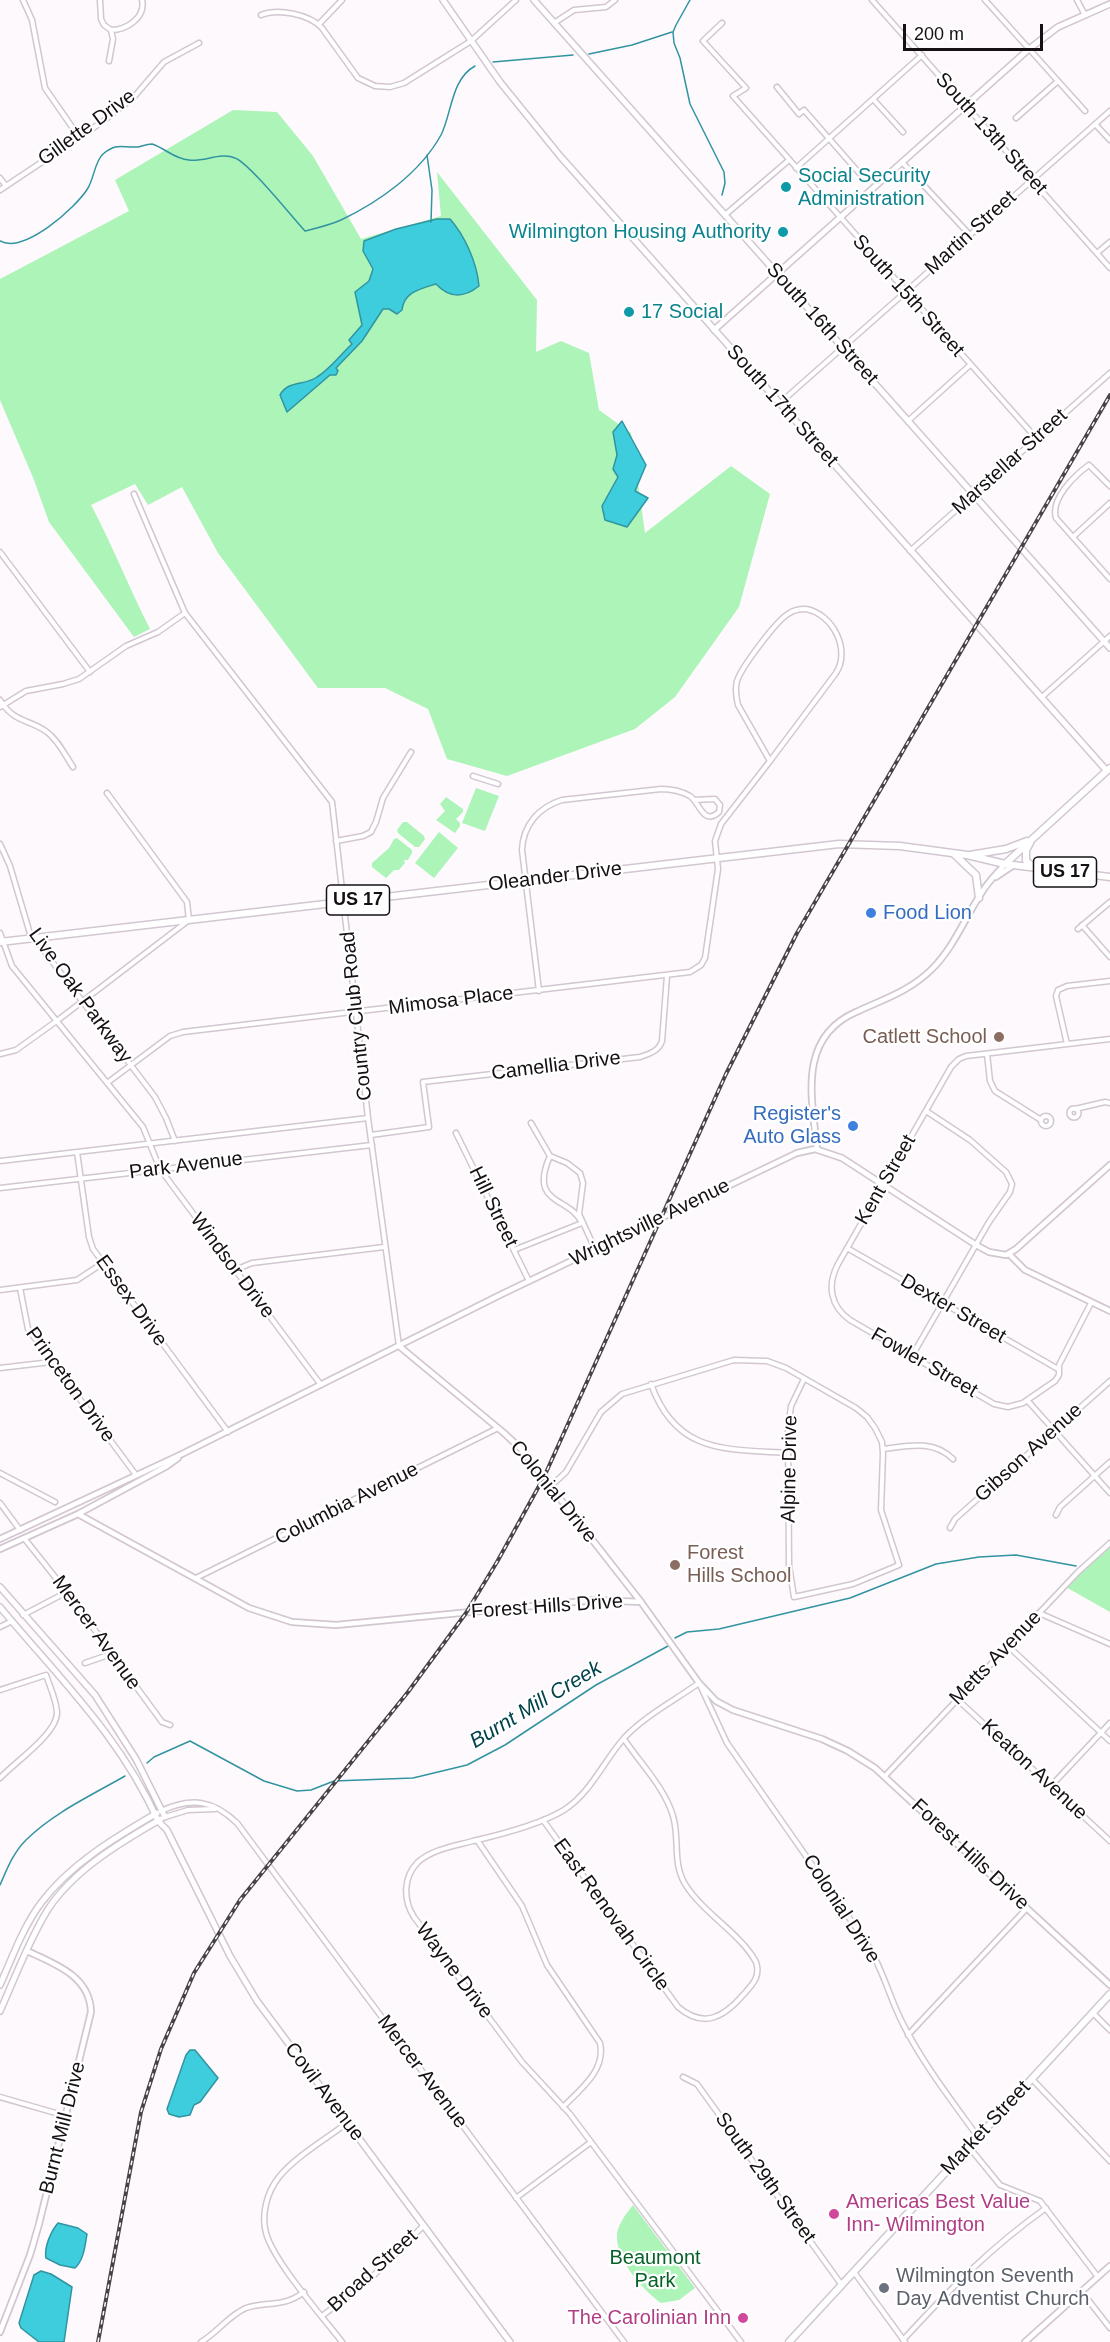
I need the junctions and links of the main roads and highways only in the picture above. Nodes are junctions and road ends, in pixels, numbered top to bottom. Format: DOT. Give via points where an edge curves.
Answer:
graph roads {
  1 [pos="442,0"];
  2 [pos="534,0"];
  3 [pos="1110,4"];
  4 [pos="777,273"];
  5 [pos="714,330"];
  6 [pos="1110,648"];
  7 [pos="1109,772"];
  8 [pos="1033,837"];
  9 [pos="954,854"];
  10 [pos="967,855"];
  11 [pos="1005,864"];
  12 [pos="1037,868"];
  13 [pos="1109,879"];
  14 [pos="979,898"];
  15 [pos="1,942"];
  16 [pos="0,1587"];
  17 [pos="0,1607"];
  18 [pos="161,1810"];
  19 [pos="155,1814"];
  20 [pos="165,1817"];
  21 [pos="158,1821"];
  22 [pos="164,1825"];
  23 [pos="0,1986"];
  24 [pos="1110,1994"];
  25 [pos="0,2011"];
  26 [pos="510,2342"];
  27 [pos="789,2342"];
  1 -- 5 [label="main road, South 17th Street" via="500,82 560,156"];
  2 -- 4 [label="main road, South 16th Street"];
  3 -- 4 [label="main road" via="1058,27 1029,49"];
  4 -- 5 [label="main road"];
  4 -- 6 [label="main road, South 16th Street"];
  5 -- 7 [label="main road, South 17th Street"];
  7 -- 8 [label="main road, US 17"];
  8 -- 10 [label="main road, US 17" via="1006,849"];
  8 -- 11 [label="main road, US 17"];
  8 -- 12 [label="main road" via="1025,856"];
  9 -- 10 [label="main road, Oleander Drive / US 17"];
  9 -- 14 [label="main road" via="976,875"];
  9 -- 15 [label="main road, Oleander Drive / US 17" via="900,846 845,844"];
  10 -- 11 [label="main road, Oleander Drive / US 17"];
  11 -- 12 [label="main road, Oleander Drive / US 17"];
  12 -- 13 [label="main road, Oleander Drive / US 17"];
  16 -- 18 [label="main road" via="95,1695 136,1759"];
  17 -- 19 [label="main road" via="106,1731"];
  18 -- 19 [label="main road"];
  18 -- 20 [label="main road"];
  19 -- 21 [label="main road"];
  19 -- 23 [label="main road" via="65,1876 40,1904"];
  20 -- 21 [label="main road"];
  20 -- 22 [label="main road"];
  21 -- 22 [label="main road, Covil Avenue"];
  21 -- 25 [label="main road" via="90,1865 46,1912"];
  22 -- 26 [label="main road, Covil Avenue" via="249,1990"];
  24 -- 27 [label="main road, Market Street"];
}
